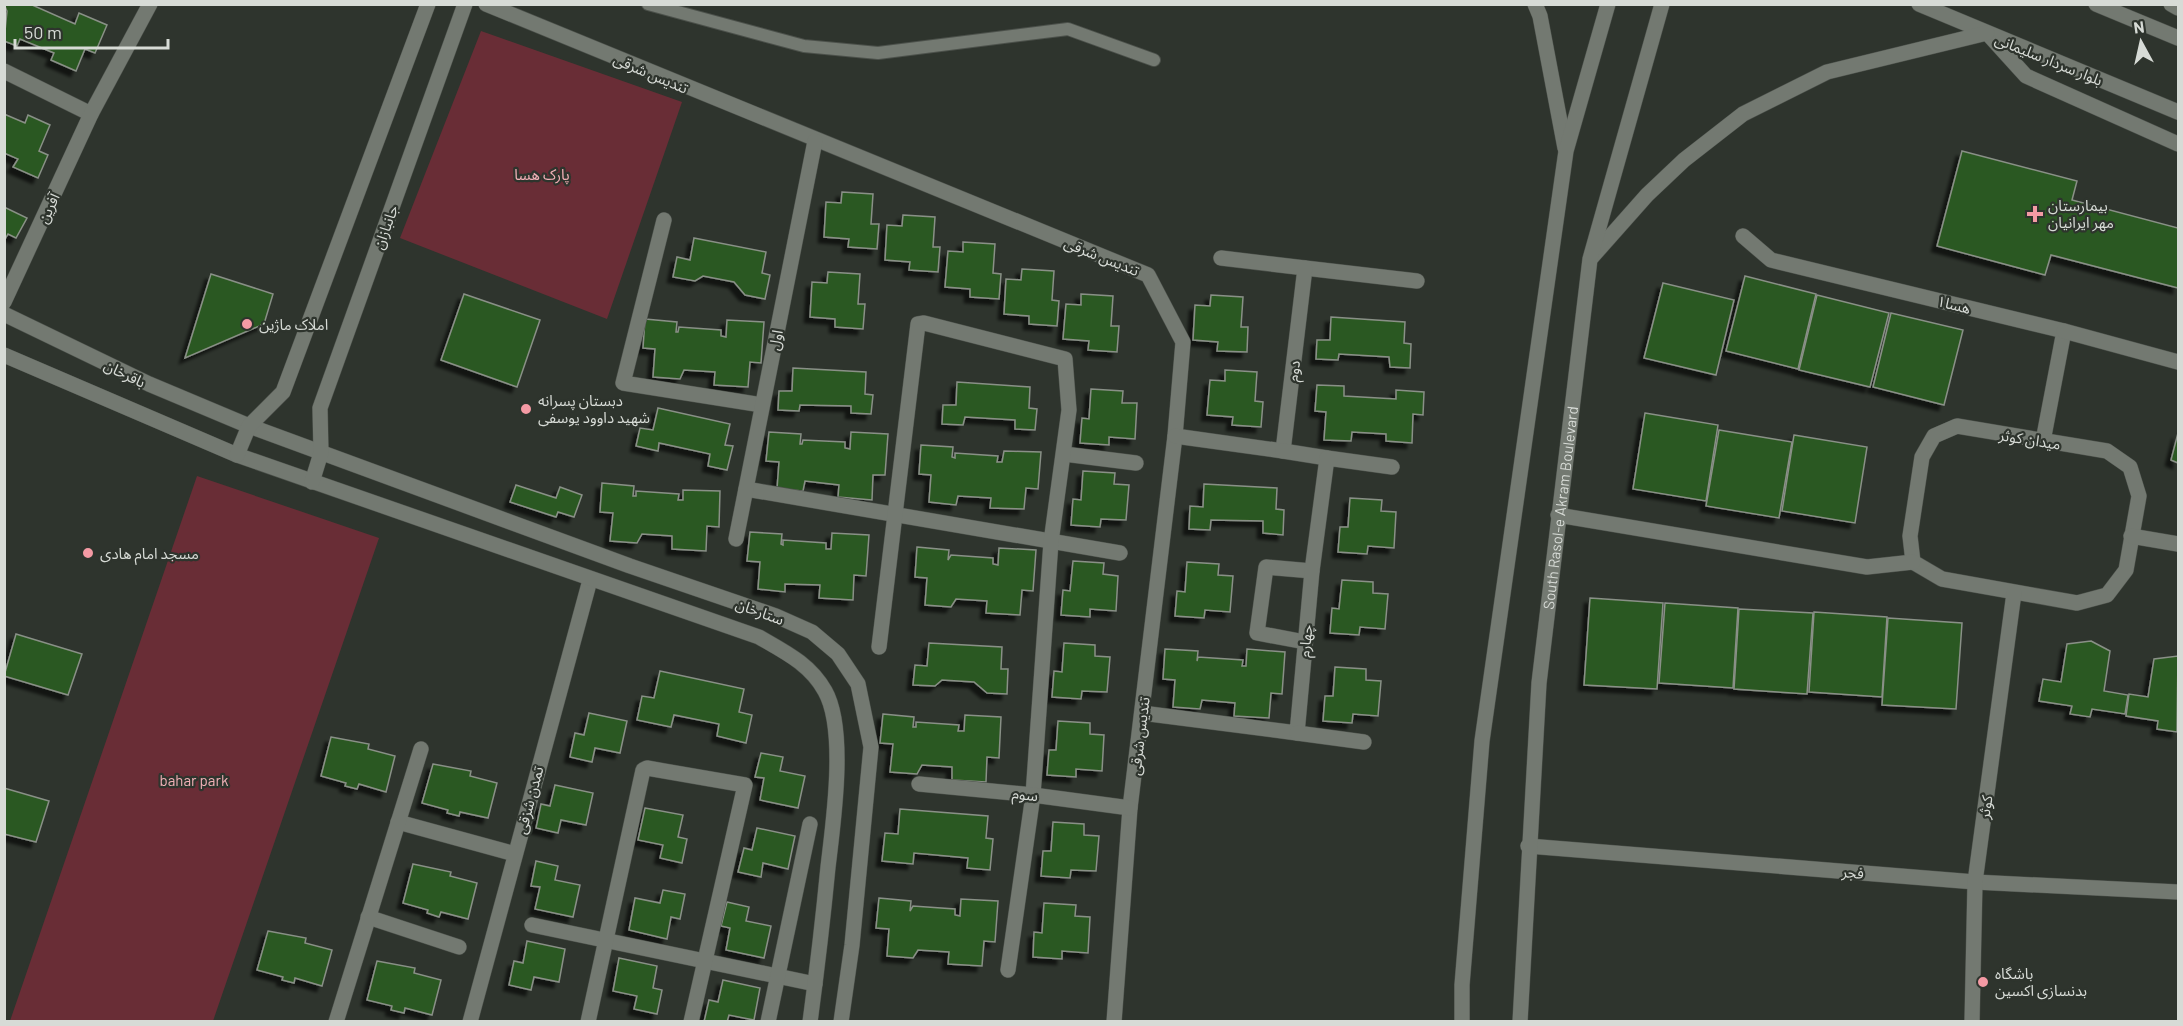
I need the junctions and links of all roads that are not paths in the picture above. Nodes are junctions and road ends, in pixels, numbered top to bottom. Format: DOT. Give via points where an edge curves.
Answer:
graph roads {
  1 [pos="150,4"];
  2 [pos="428,4"];
  3 [pos="465,4"];
  4 [pos="486,4"];
  5 [pos="648,4"];
  6 [pos="1535,4"];
  7 [pos="1608,4"];
  8 [pos="1662,4"];
  9 [pos="1919,4"];
  10 [pos="2096,4"];
  11 [pos="2171,4"];
  12 [pos="2178,8"];
  13 [pos="1987,33"];
  14 [pos="2178,38"];
  15 [pos="1154,60"];
  16 [pos="4,72"];
  17 [pos="2178,112"];
  18 [pos="92,114"];
  19 [pos="815,141"];
  20 [pos="2178,144"];
  21 [pos="1566,150"];
  22 [pos="664,220"];
  23 [pos="1743,236"];
  24 [pos="1221,258"];
  25 [pos="1590,259"];
  26 [pos="1305,268"];
  27 [pos="1417,281"];
  28 [pos="4,302"];
  29 [pos="4,314"];
  30 [pos="2064,331"];
  31 [pos="6,357"];
  32 [pos="2178,362"];
  33 [pos="762,405"];
  34 [pos="249,426"];
  35 [pos="1175,436"];
  36 [pos="2043,441"];
  37 [pos="1283,451"];
  38 [pos="321,453"];
  39 [pos="1064,454"];
  40 [pos="237,455"];
  41 [pos="1327,458"];
  42 [pos="1136,463"];
  43 [pos="1392,467"];
  44 [pos="312,482"];
  45 [pos="746,489"];
  46 [pos="1558,515"];
  47 [pos="897,516"];
  48 [pos="2131,536"];
  49 [pos="736,539"];
  50 [pos="1051,542"];
  51 [pos="2178,544"];
  52 [pos="1120,553"];
  53 [pos="1913,562"];
  54 [pos="1312,571"];
  55 [pos="590,580"];
  56 [pos="2014,593"];
  57 [pos="1305,642"];
  58 [pos="879,647"];
  59 [pos="1142,713"];
  60 [pos="1297,732"];
  61 [pos="1364,742"];
  62 [pos="421,749"];
  63 [pos="919,784"];
  64 [pos="1034,795"];
  65 [pos="1130,808"];
  66 [pos="398,822"];
  67 [pos="810,824"];
  68 [pos="1528,846"];
  69 [pos="515,854"];
  70 [pos="1975,882"];
  71 [pos="2178,892"];
  72 [pos="368,917"];
  73 [pos="532,925"];
  74 [pos="604,938"];
  75 [pos="459,948"];
  76 [pos="705,960"];
  77 [pos="1008,970"];
  78 [pos="777,975"];
  79 [pos="815,984"];
  80 [pos="336,1022"];
  81 [pos="470,1022"];
  82 [pos="588,1022"];
  83 [pos="691,1022"];
  84 [pos="768,1022"];
  85 [pos="810,1022"];
  86 [pos="841,1022"];
  87 [pos="1114,1022"];
  88 [pos="1462,1022"];
  89 [pos="1520,1022"];
  90 [pos="1972,1022"];
  1 -- 18 [label="street, آفرین"];
  2 -- 34 [label="street" via="283,392"];
  3 -- 38 [label="street, جانبازان" via="320,408"];
  4 -- 19 [label="street, تندیس شرقی"];
  5 -- 15 [label="lane" via="804,46 878,53 1068,29"];
  6 -- 21 [label="street"];
  7 -- 21 [label="street"];
  8 -- 25 [label="street, South Rasol-e Akram Boulevard"];
  9 -- 13 [label="street, بلوار سردار سلیمانی"];
  10 -- 14 [label="street"];
  11 -- 12 [label="street"];
  13 -- 17 [label="street, بلوار سردار سلیمانی"];
  13 -- 20 [label="street" via="2026,76"];
  13 -- 25 [label="street" via="1827,72 1743,114 1647,195"];
  16 -- 18 [label="street"];
  18 -- 28 [label="street, آفرین"];
  19 -- 33 [label="street, اول"];
  19 -- 35 [label="street, تندیس شرقی" via="1148,274 1183,342"];
  21 -- 88 [label="street" via="1482,741"];
  22 -- 33 [label="street" via="623,383"];
  23 -- 30 [label="street, هسا۱" via="1771,260"];
  24 -- 26 [label="street"];
  25 -- 46 [label="street, South Rasol-e Akram Boulevard"];
  26 -- 27 [label="street"];
  26 -- 37 [label="street, دوم"];
  29 -- 34 [label="street, باقرخان" via="149,384"];
  30 -- 32 [label="street, هسا۱"];
  30 -- 36 [label="street"];
  31 -- 40 [label="street, باقرخان"];
  33 -- 45 [label="street, اول"];
  34 -- 38 [label="street, باقرخان"];
  34 -- 40 [label="street"];
  35 -- 37 [label="street"];
  35 -- 59 [label="street, تندیس شرقی"];
  36 -- 48 [label="street, میدان کوثر" via="2107,451 2130,467 2139,496"];
  36 -- 53 [label="street, میدان کوثر" via="1957,426 1934,436 1922,457 1910,536"];
  37 -- 41 [label="street"];
  38 -- 44 [label="street, جانبازان"];
  38 -- 86 [label="street, ستارخان" via="776,616 812,632 838,654 858,684 871,747"];
  39 -- 42 [label="street"];
  39 -- 47 [label="street" via="1070,410 1065,359 918,324"];
  39 -- 50 [label="street"];
  40 -- 44 [label="street, باقرخان"];
  41 -- 43 [label="street"];
  41 -- 54 [label="street, چهارم"];
  44 -- 55 [label="street, ستارخان"];
  45 -- 47 [label="street"];
  45 -- 49 [label="street, اول"];
  46 -- 53 [label="street" via="1867,567"];
  46 -- 68 [label="street, South Rasol-e Akram Boulevard" via="1539,683"];
  47 -- 50 [label="street"];
  47 -- 58 [label="street"];
  48 -- 51 [label="street"];
  48 -- 56 [label="street, میدان کوثر" via="2126,570 2107,595 2077,603"];
  50 -- 52 [label="street"];
  50 -- 64 [label="street"];
  53 -- 56 [label="street, میدان کوثر" via="1942,579"];
  54 -- 57 [label="street, چهارم"];
  54 -- 57 [label="street" via="1266,567 1257,633"];
  55 -- 69 [label="street, تمدن شزقی"];
  55 -- 79 [label="street, ستارخان" via="759,637 799,660 826,694 838,777"];
  56 -- 70 [label="street, کوثر"];
  57 -- 60 [label="street, چهارم"];
  59 -- 60 [label="street"];
  59 -- 65 [label="street, تندیس شرقی"];
  60 -- 61 [label="street"];
  62 -- 66 [label="street"];
  63 -- 64 [label="street, سوم"];
  64 -- 65 [label="street, سوم"];
  64 -- 77 [label="street"];
  65 -- 87 [label="street, تندیس شرقی"];
  66 -- 69 [label="street"];
  66 -- 72 [label="street"];
  67 -- 78 [label="street"];
  68 -- 70 [label="street, فجر"];
  68 -- 89 [label="street, South Rasol-e Akram Boulevard"];
  69 -- 81 [label="street, تمدن شزقی"];
  70 -- 71 [label="street, فجر"];
  70 -- 90 [label="street, کوثر"];
  72 -- 75 [label="street"];
  72 -- 80 [label="street"];
  73 -- 74 [label="street"];
  74 -- 76 [label="street"];
  74 -- 76 [label="street" via="644,768 742,784 745,787"];
  74 -- 82 [label="street"];
  76 -- 78 [label="street"];
  76 -- 83 [label="street"];
  78 -- 79 [label="street"];
  78 -- 84 [label="street"];
  79 -- 85 [label="street, ستارخان"];
}
